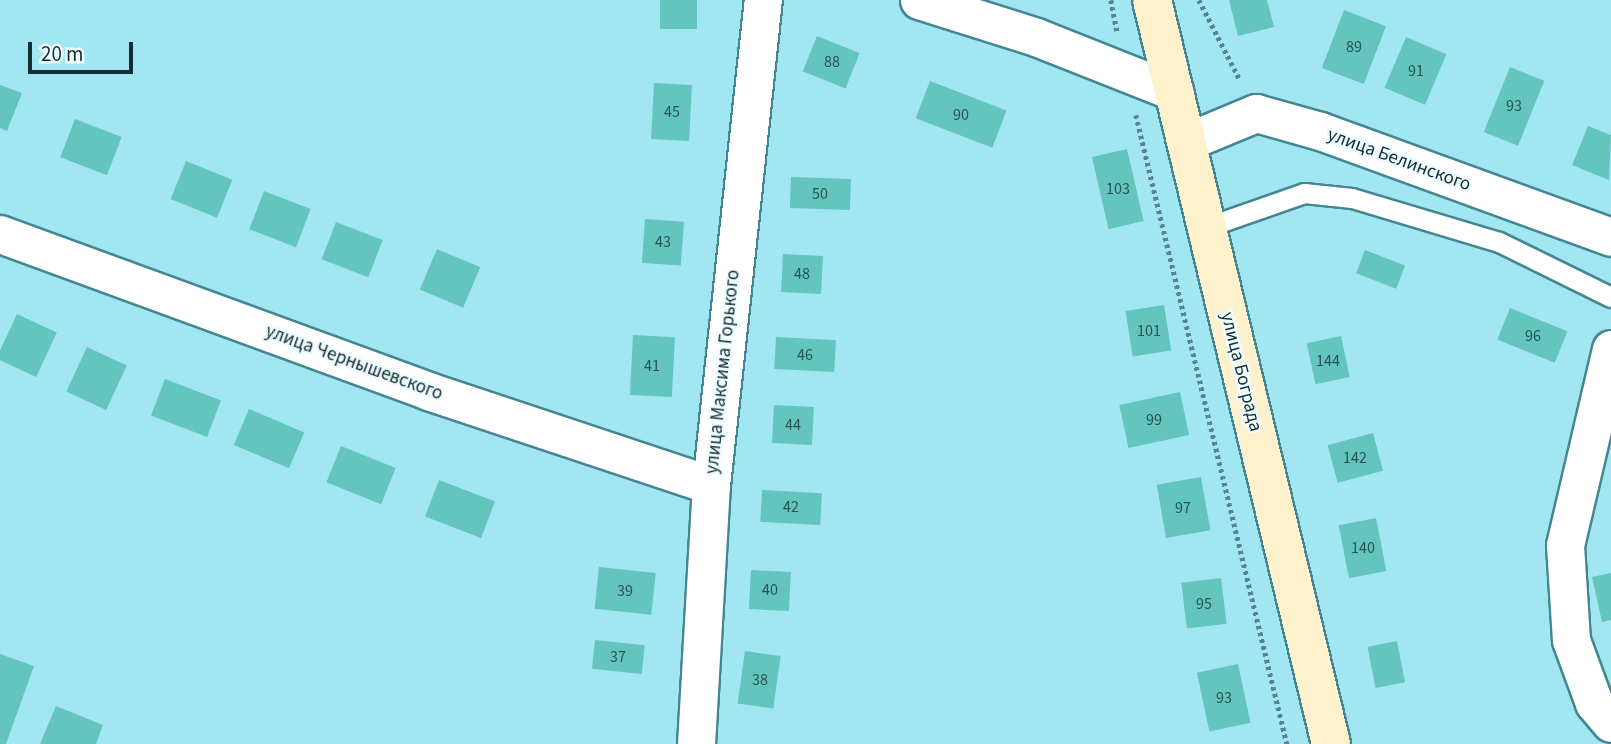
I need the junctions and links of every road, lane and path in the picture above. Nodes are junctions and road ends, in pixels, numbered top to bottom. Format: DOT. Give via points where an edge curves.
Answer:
graph roads {
  1 [pos="763,0"];
  2 [pos="919,0"];
  3 [pos="1111,0"];
  4 [pos="1152,0"];
  5 [pos="1199,0"];
  6 [pos="1126,72"];
  7 [pos="1174,92"];
  8 [pos="1256,113"];
  9 [pos="1186,142"];
  10 [pos="1207,227"];
  11 [pos="0,234"];
  12 [pos="1611,237"];
  13 [pos="1611,298"];
  14 [pos="1611,349"];
  15 [pos="711,485"];
  16 [pos="1611,723"];
  17 [pos="696,744"];
  18 [pos="1287,744"];
  19 [pos="1331,744"];
  1 -- 15 [label="street, улица Максима Горького"];
  2 -- 6 [label="street"];
  3 -- 6 [label="path"];
  4 -- 7 [label="main road, улица Бограда"];
  5 -- 8 [label="path"];
  6 -- 7 [label="street"];
  6 -- 18 [label="path"];
  7 -- 9 [label="main road, улица Бограда"];
  8 -- 9 [label="street"];
  8 -- 12 [label="street, улица Белинского" via="1320,131"];
  9 -- 10 [label="main road, улица Бограда"];
  10 -- 13 [label="lane" via="1304,193 1352,198 1499,242"];
  10 -- 19 [label="main road, улица Бограда"];
  11 -- 15 [label="street, улица Чернышевского" via="428,391"];
  14 -- 16 [label="street" via="1565,545 1572,640 1594,703"];
  15 -- 17 [label="street, улица Максима Горького"];
}
